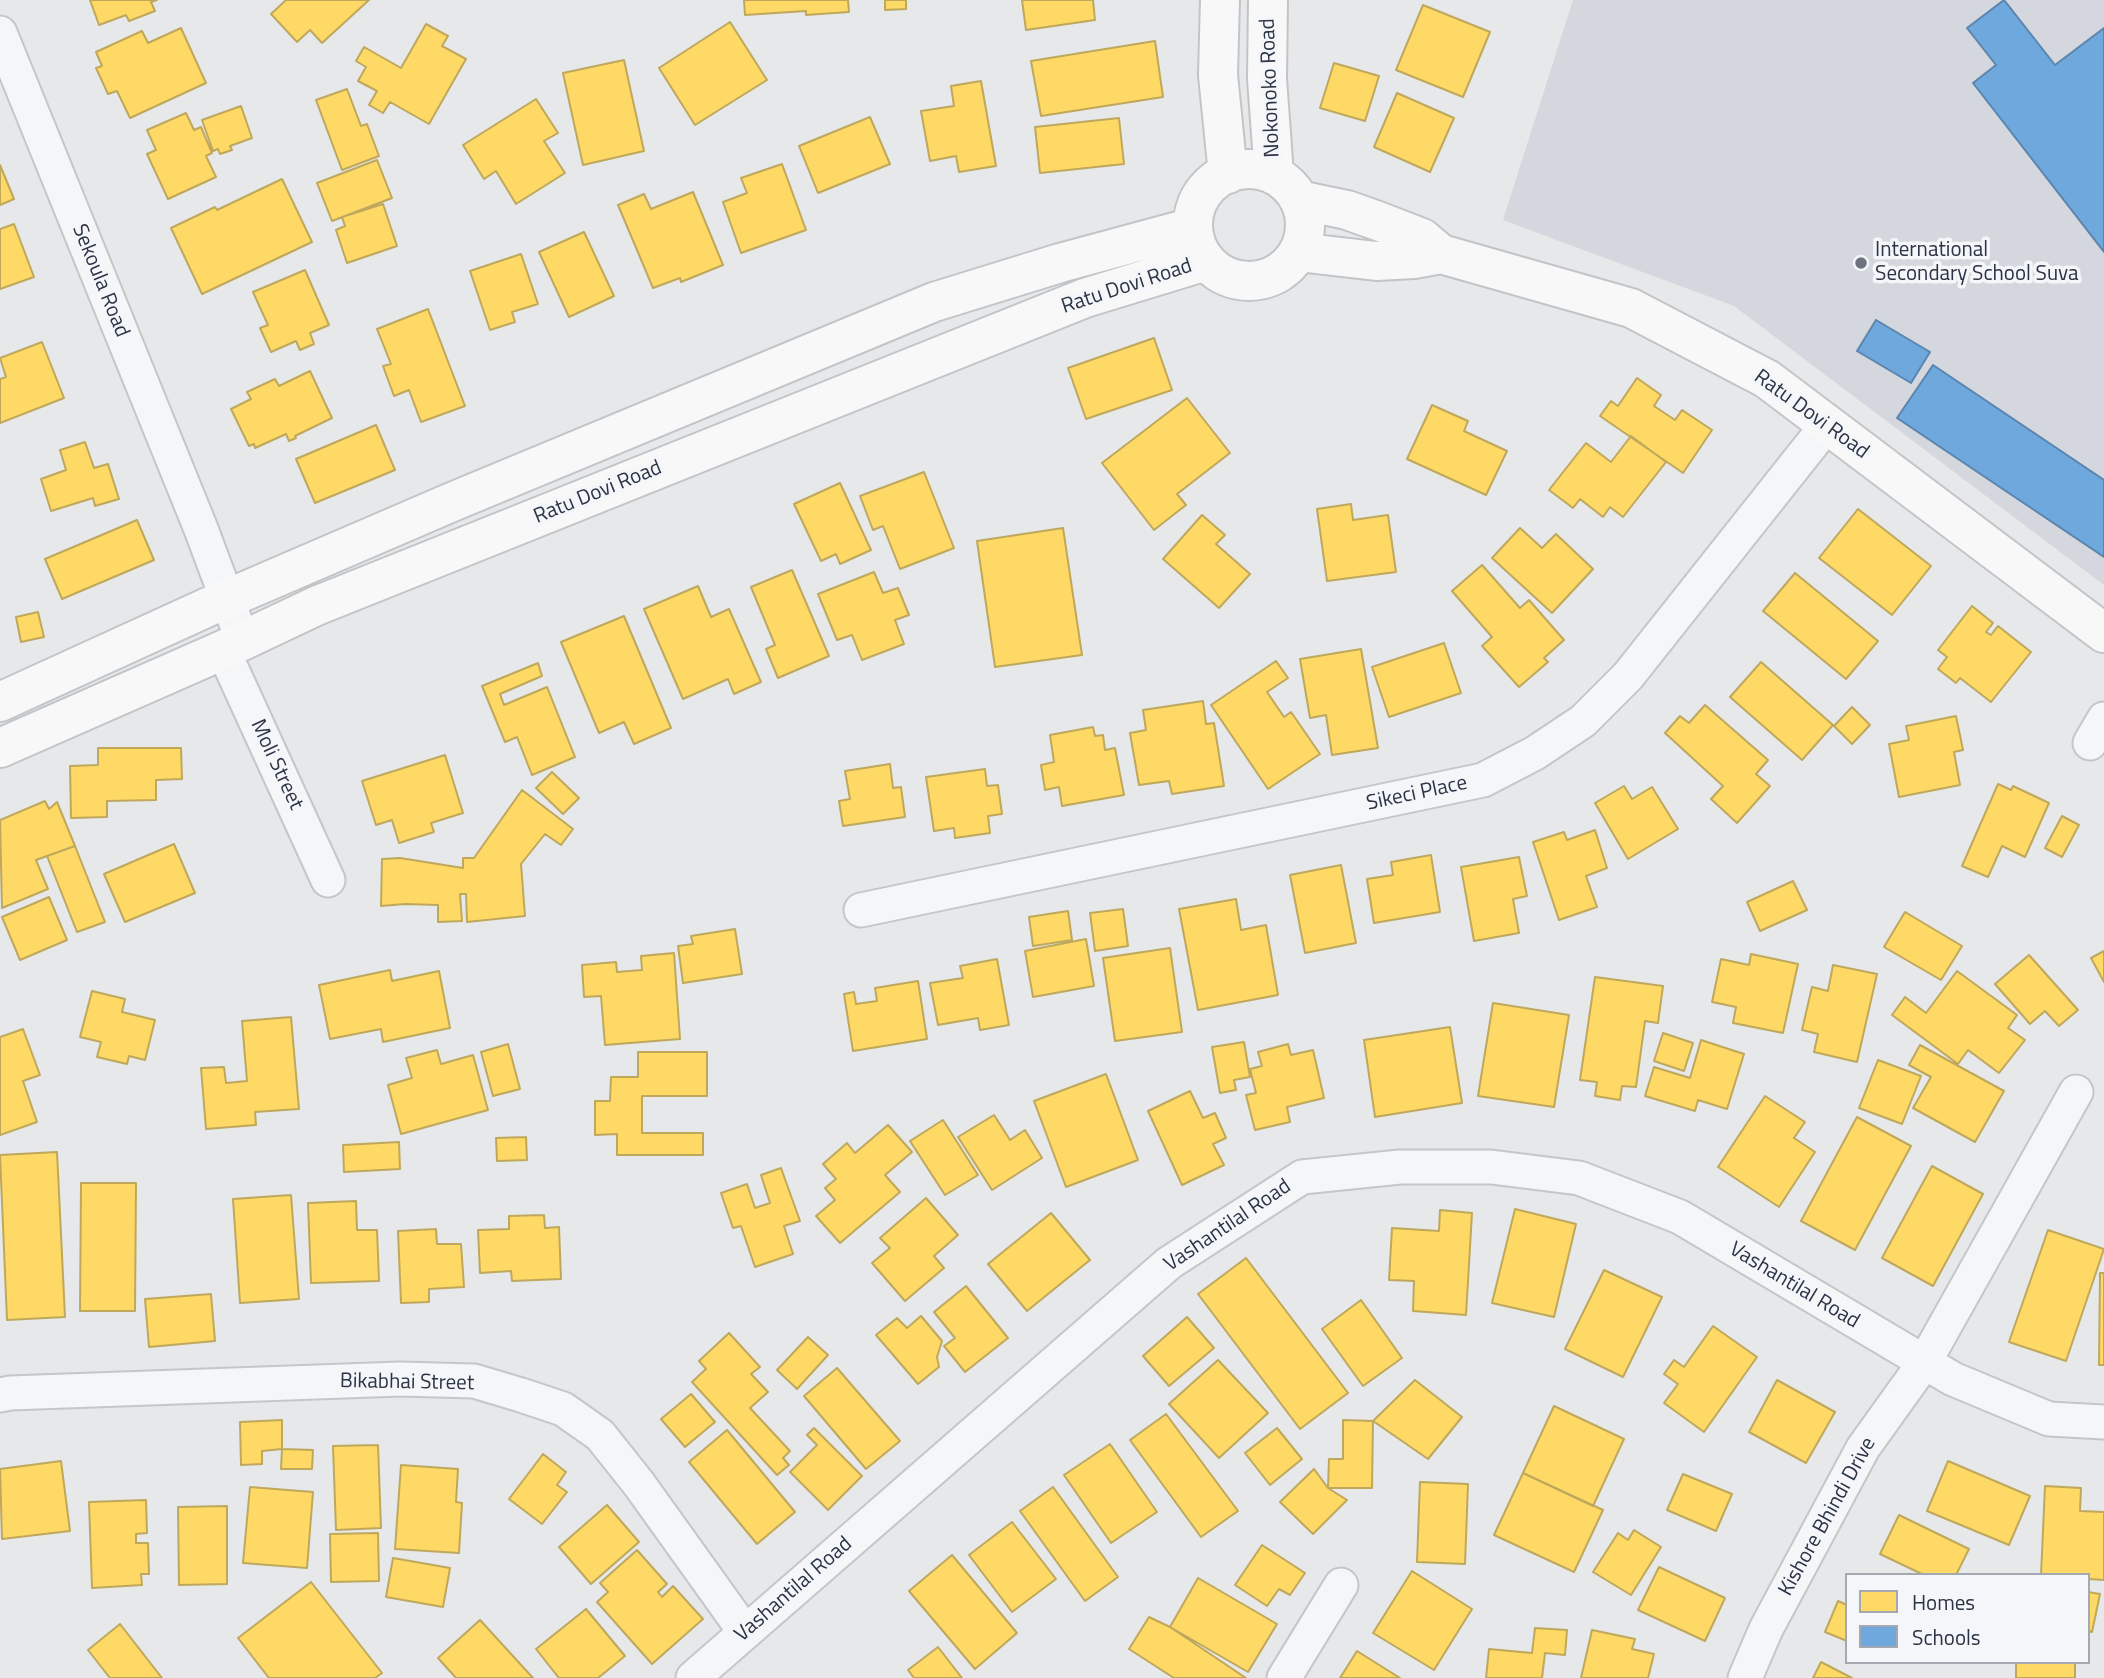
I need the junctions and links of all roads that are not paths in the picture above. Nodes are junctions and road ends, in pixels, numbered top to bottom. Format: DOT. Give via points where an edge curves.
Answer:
graph roads {
  1 [pos="1220,0"];
  2 [pos="1268,0"];
  3 [pos="0,33"];
  4 [pos="1228,174"];
  5 [pos="1287,188"];
  6 [pos="1200,244"];
  7 [pos="1298,252"];
  8 [pos="1441,254"];
  9 [pos="1827,425"];
  10 [pos="228,599"];
  11 [pos="2104,632"];
  12 [pos="232,644"];
  13 [pos="0,702"];
  14 [pos="0,748"];
  15 [pos="328,880"];
  16 [pos="861,911"];
  17 [pos="2076,1092"];
  18 [pos="1924,1363"];
  19 [pos="0,1395"];
  20 [pos="2104,1422"];
  21 [pos="1341,1585"];
  22 [pos="746,1632"];
  23 [pos="693,1678"];
  24 [pos="1284,1678"];
  25 [pos="1745,1678"];
  1 -- 4 [label="main road" via="1218,75"];
  2 -- 5 [label="main road, Nokonoko Road" via="1267,79"];
  3 -- 10 [label="street, Sekoula Road"];
  4 -- 5 [label="main road" via="1251,170"];
  4 -- 6 [label="main road" via="1202,194 1195,210"];
  5 -- 7 [label="main road" via="1304,218"];
  5 -- 8 [label="main road, Ratu Dovi Road" via="1422,238"];
  6 -- 7 [label="main road" via="1221,274 1238,280 1272,276"];
  6 -- 10 [label="main road, Ratu Dovi Road" via="1060,263 934,302"];
  6 -- 12 [label="main road, Ratu Dovi Road" via="1085,298 329,600"];
  7 -- 8 [label="main road, Ratu Dovi Road" via="1376,261"];
  8 -- 9 [label="main road, Ratu Dovi Road" via="1631,308 1767,379"];
  9 -- 11 [label="main road, Ratu Dovi Road"];
  9 -- 16 [label="street, Sikeci Place" via="1628,676 1583,721 1483,780"];
  10 -- 12 [label="street, Moli Street"];
  10 -- 13 [label="main road, Ratu Dovi Road"];
  12 -- 14 [label="main road, Ratu Dovi Road"];
  12 -- 15 [label="street, Moli Street"];
  17 -- 18 [label="street, Kishore Bhindi Drive"];
  18 -- 20 [label="street, Vashantilal Road" via="2049,1419"];
  18 -- 22 [label="street, Vashantilal Road" via="1680,1217 1579,1178 1491,1167 1413,1167 1302,1177 1169,1263"];
  18 -- 25 [label="street, Kishore Bhindi Drive" via="1863,1448 1766,1629"];
  19 -- 22 [label="street, Bikabhai Street" via="400,1379 474,1381 521,1395 563,1409 600,1435"];
  21 -- 24 [label="street"];
  22 -- 23 [label="street, Vashantilal Road"];
}
